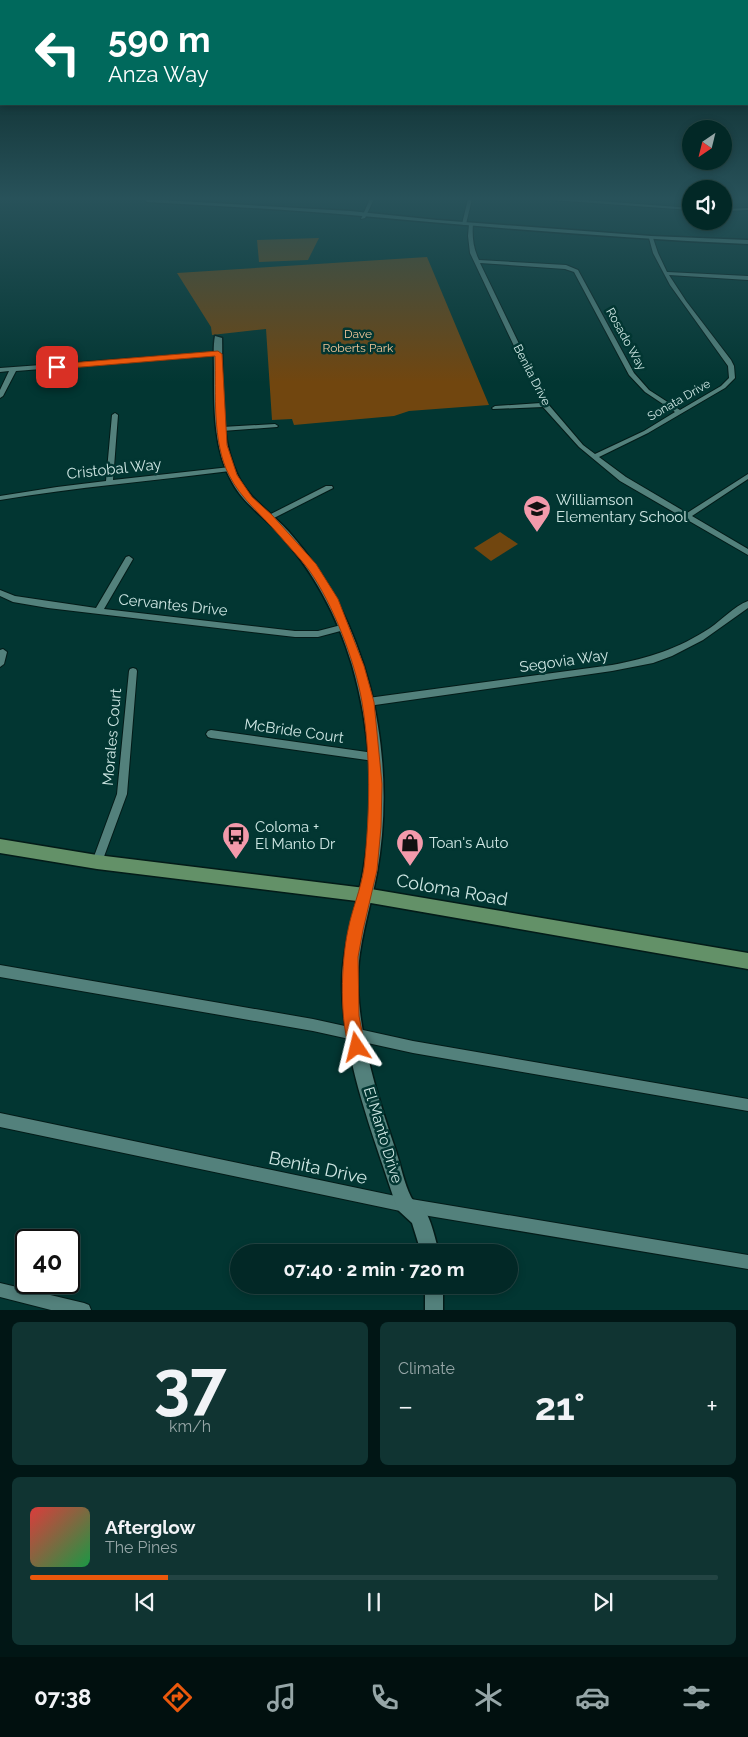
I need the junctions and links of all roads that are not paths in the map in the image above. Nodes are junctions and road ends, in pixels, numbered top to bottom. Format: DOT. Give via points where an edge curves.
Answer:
graph roads {
  1 [pos="659,260"];
  2 [pos="477,261"];
  3 [pos="665,273"];
  4 [pos="748,278"];
  5 [pos="218,338"];
  6 [pos="218,354"];
  7 [pos="0,370"];
  8 [pos="14,370"];
  9 [pos="0,396"];
  10 [pos="545,404"];
  11 [pos="495,408"];
  12 [pos="679,412"];
  13 [pos="116,415"];
  14 [pos="275,426"];
  15 [pos="222,429"];
  16 [pos="594,457"];
  17 [pos="230,469"];
  18 [pos="748,476"];
  19 [pos="109,482"];
  20 [pos="330,488"];
  21 [pos="0,498"];
  22 [pos="687,516"];
  23 [pos="268,517"];
  24 [pos="748,552"];
  25 [pos="129,559"];
  26 [pos="0,593"];
  27 [pos="748,604"];
  28 [pos="98,611"];
  29 [pos="345,627"];
  30 [pos="4,652"];
  31 [pos="0,664"];
  32 [pos="133,671"];
  33 [pos="368,702"];
  34 [pos="211,734"];
  35 [pos="374,757"];
  36 [pos="0,846"];
  37 [pos="97,862"];
  38 [pos="365,895"];
  39 [pos="748,960"];
  40 [pos="0,971"];
  41 [pos="354,1033"];
  42 [pos="748,1106"];
  43 [pos="0,1120"];
  44 [pos="405,1205"];
  45 [pos="427,1244"];
  46 [pos="748,1262"];
  47 [pos="0,1290"];
  48 [pos="434,1294"];
  49 [pos="84,1310"];
  50 [pos="434,1310"];
  1 -- 3 [label="street, Sonata Drive"];
  2 -- 10 [label="street, Benita Drive"];
  2 -- 12 [label="street, Rosado Way" via="566,267 576,271 632,374 647,390"];
  3 -- 4 [label="street"];
  3 -- 12 [label="street, Sonata Drive" via="728,360 732,372 732,378 723,388"];
  5 -- 6 [label="street, El Manto Drive"];
  6 -- 8 [label="street"];
  6 -- 15 [label="street, El Manto Drive"];
  7 -- 8 [label="street"];
  8 -- 9 [label="street"];
  10 -- 11 [label="street"];
  10 -- 16 [label="street, Benita Drive" via="580,446"];
  12 -- 16 [label="street, Sonata Drive"];
  13 -- 19 [label="street"];
  14 -- 15 [label="street"];
  15 -- 17 [label="street, El Manto Drive"];
  16 -- 22 [label="street, Benita Drive" via="630,483"];
  17 -- 19 [label="street, Cristobal Way"];
  17 -- 23 [label="street, El Manto Drive" via="248,499"];
  18 -- 22 [label="street"];
  19 -- 21 [label="street, Cristobal Way"];
  20 -- 23 [label="street"];
  22 -- 24 [label="street, Benita Drive"];
  23 -- 29 [label="street, El Manto Drive" via="326,586"];
  25 -- 28 [label="street"];
  26 -- 28 [label="street, Cervantes Drive" via="23,601"];
  27 -- 33 [label="street, Segovia Way" via="696,642 650,661"];
  28 -- 29 [label="street, Cervantes Drive" via="295,634 318,634"];
  29 -- 33 [label="street, El Manto Drive"];
  30 -- 31 [label="street"];
  32 -- 37 [label="street, Morales Court" via="122,794"];
  33 -- 35 [label="street, El Manto Drive"];
  34 -- 35 [label="street, McBride Court"];
  35 -- 38 [label="street, El Manto Drive" via="374,827"];
  36 -- 37 [label="main road, Coloma Road"];
  37 -- 38 [label="main road, Coloma Road"];
  38 -- 39 [label="main road, Coloma Road"];
  38 -- 41 [label="street, El Manto Drive" via="351,957"];
  40 -- 41 [label="street"];
  41 -- 42 [label="street" via="413,1047"];
  41 -- 44 [label="street, El Manto Drive"];
  43 -- 44 [label="street, Benita Drive"];
  44 -- 45 [label="street, El Manto Drive" via="419,1217"];
  44 -- 46 [label="street, Benita Drive"];
  47 -- 49 [label="street"];
  48 -- 50 [label="street"];
}
